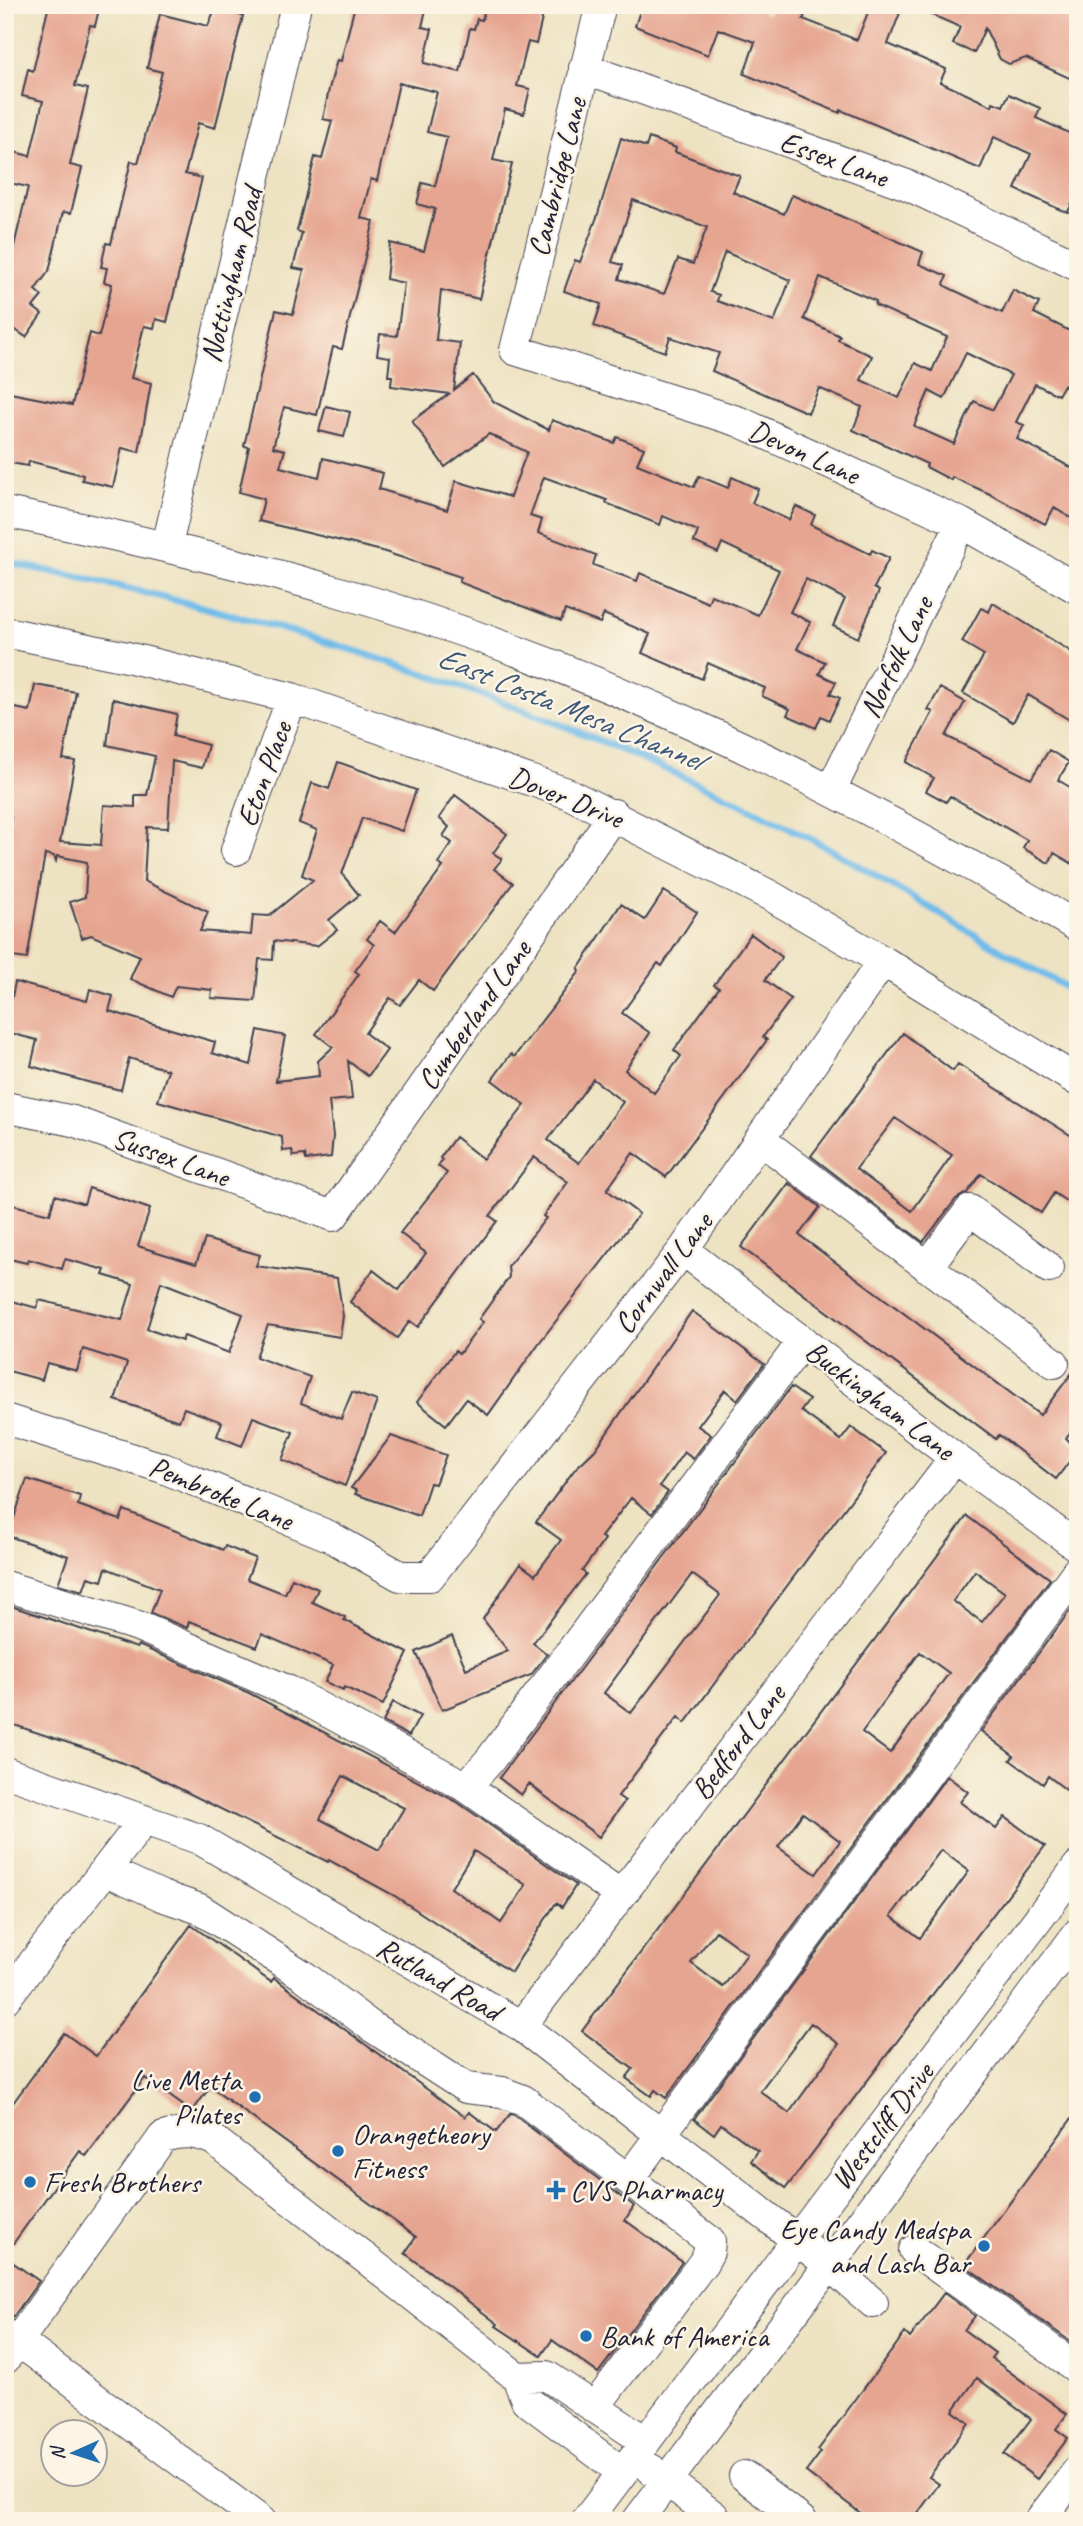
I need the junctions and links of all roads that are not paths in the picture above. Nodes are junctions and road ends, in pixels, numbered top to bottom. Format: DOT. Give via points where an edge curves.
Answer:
graph roads {
  1 [pos="296,5"];
  2 [pos="601,5"];
  3 [pos="584,68"];
  4 [pos="1078,266"];
  5 [pos="515,350"];
  6 [pos="5,512"];
  7 [pos="961,523"];
  8 [pos="167,545"];
  9 [pos="1078,589"];
  10 [pos="5,632"];
  11 [pos="292,698"];
  12 [pos="831,790"];
  13 [pos="614,814"];
  14 [pos="236,850"];
  15 [pos="1078,927"];
  16 [pos="883,961"];
  17 [pos="1078,1081"];
  18 [pos="5,1107"];
  19 [pos="761,1140"];
  20 [pos="333,1216"];
  21 [pos="683,1250"];
  22 [pos="927,1267"];
  23 [pos="1049,1268"];
  24 [pos="803,1341"];
  25 [pos="1054,1363"];
  26 [pos="5,1419"];
  27 [pos="955,1458"];
  28 [pos="1075,1538"];
  29 [pos="1078,1570"];
  30 [pos="430,1576"];
  31 [pos="5,1586"];
  32 [pos="5,1772"];
  33 [pos="466,1787"];
  34 [pos="144,1820"];
  35 [pos="1078,1866"];
  36 [pos="105,1870"];
  37 [pos="621,1895"];
  38 [pos="1078,1933"];
  39 [pos="5,2000"];
  40 [pos="521,2026"];
  41 [pos="661,2135"];
  42 [pos="629,2178"];
  43 [pos="796,2241"];
  44 [pos="914,2250"];
  45 [pos="828,2264"];
  46 [pos="873,2303"];
  47 [pos="12,2350"];
  48 [pos="1078,2369"];
  49 [pos="517,2377"];
  50 [pos="588,2404"];
  51 [pos="561,2427"];
  52 [pos="634,2456"];
  53 [pos="1078,2470"];
  54 [pos="744,2476"];
  55 [pos="666,2482"];
  56 [pos="714,2516"];
  57 [pos="261,2521"];
  58 [pos="586,2521"];
  59 [pos="637,2521"];
  60 [pos="802,2521"];
  61 [pos="1039,2521"];
  1 -- 8 [label="street, Nottingham Road"];
  2 -- 3 [label="street, Cambridge Lane"];
  3 -- 4 [label="street, Essex Lane" via="908,185"];
  3 -- 5 [label="street, Cambridge Lane"];
  5 -- 7 [label="street, Devon Lane" via="740,422"];
  6 -- 8 [label="street"];
  7 -- 9 [label="street, Devon Lane"];
  7 -- 12 [label="street, Norfolk Lane"];
  8 -- 12 [label="street" via="341,592 527,656 717,735"];
  10 -- 11 [label="street, Dover Drive"];
  11 -- 13 [label="street, Dover Drive" via="567,793"];
  11 -- 14 [label="street, Eton Place"];
  12 -- 15 [label="street" via="945,849"];
  13 -- 16 [label="street, Dover Drive"];
  13 -- 20 [label="street, Cumberland Lane"];
  16 -- 17 [label="street, Dover Drive"];
  16 -- 19 [label="street, Cornwall Lane"];
  18 -- 20 [label="street, Sussex Lane" via="73,1121"];
  19 -- 21 [label="street, Cornwall Lane"];
  19 -- 22 [label="street"];
  21 -- 24 [label="street, Buckingham Lane"];
  21 -- 30 [label="street, Cornwall Lane"];
  22 -- 23 [label="street" via="970,1210"];
  22 -- 25 [label="street"];
  24 -- 27 [label="street, Buckingham Lane"];
  24 -- 33 [label="street"];
  26 -- 30 [label="street, Pembroke Lane" via="163,1468 329,1536 400,1576"];
  27 -- 28 [label="street, Buckingham Lane"];
  27 -- 37 [label="street, Bedford Lane"];
  29 -- 41 [label="street"];
  31 -- 33 [label="street" via="138,1626 289,1691"];
  32 -- 34 [label="street, Rutland Road"];
  33 -- 37 [label="street"];
  34 -- 36 [label="street"];
  34 -- 40 [label="street, Rutland Road" via="199,1839"];
  35 -- 43 [label="street, Westcliff Drive"];
  36 -- 39 [label="street"];
  36 -- 42 [label="street" via="200,1909 466,2088 502,2092 523,2100"];
  37 -- 40 [label="street, Bedford Lane"];
  38 -- 45 [label="street, Westcliff Drive"];
  40 -- 41 [label="street, Rutland Road"];
  41 -- 42 [label="street"];
  41 -- 43 [label="street, Rutland Road"];
  42 -- 50 [label="street" via="711,2245 706,2258"];
  43 -- 45 [label="street, Rutland Road"];
  43 -- 52 [label="street, Westcliff Drive"];
  44 -- 48 [label="street"];
  45 -- 46 [label="street, Rutland Road"];
  45 -- 55 [label="street, Westcliff Drive"];
  47 -- 49 [label="street" via="163,2137 195,2132 214,2140"];
  47 -- 57 [label="street"];
  49 -- 50 [label="street" via="547,2376"];
  49 -- 51 [label="street" via="526,2400"];
  50 -- 51 [label="street"];
  50 -- 52 [label="street"];
  51 -- 52 [label="street"];
  52 -- 55 [label="street"];
  52 -- 58 [label="street, Westcliff Drive"];
  53 -- 61 [label="street"];
  54 -- 60 [label="street"];
  55 -- 56 [label="street"];
  55 -- 59 [label="street, Westcliff Drive"];
}
